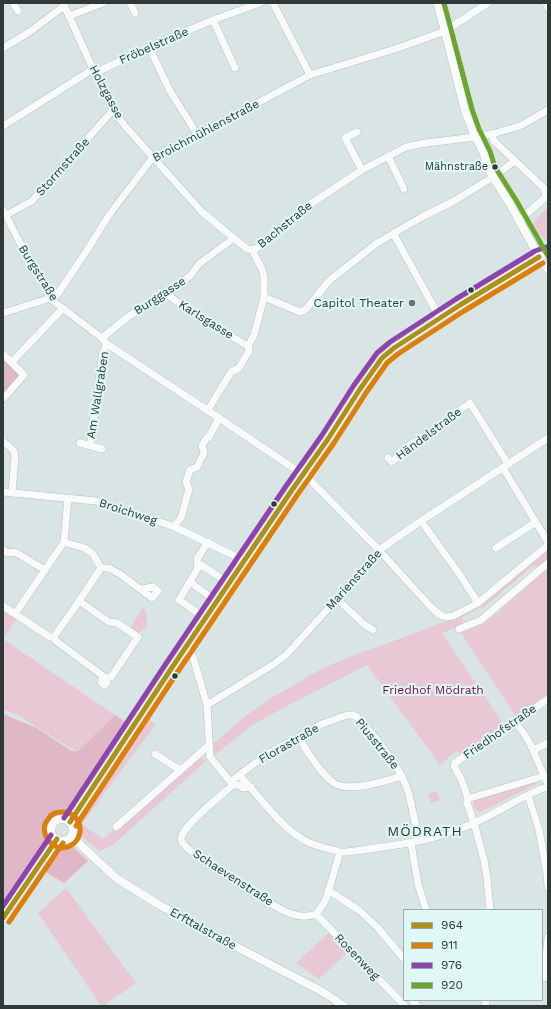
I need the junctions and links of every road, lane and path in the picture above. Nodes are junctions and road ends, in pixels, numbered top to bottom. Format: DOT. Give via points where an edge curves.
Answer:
graph roads {
  1 [pos="13,3"];
  2 [pos="103,3"];
  3 [pos="130,3"];
  4 [pos="260,3"];
  5 [pos="273,3"];
  6 [pos="437,3"];
  7 [pos="488,3"];
  8 [pos="546,3"];
  9 [pos="63,4"];
  10 [pos="548,8"];
  11 [pos="18,11"];
  12 [pos="135,14"];
  13 [pos="69,16"];
  14 [pos="213,20"];
  15 [pos="445,31"];
  16 [pos="149,47"];
  17 [pos="3,48"];
  18 [pos="235,68"];
  19 [pos="94,71"];
  20 [pos="310,75"];
  21 [pos="113,110"];
  22 [pos="548,110"];
  23 [pos="3,126"];
  24 [pos="357,132"];
  25 [pos="197,134"];
  26 [pos="492,134"];
  27 [pos="475,137"];
  28 [pos="388,156"];
  29 [pos="153,157"];
  30 [pos="515,160"];
  31 [pos="362,170"];
  32 [pos="493,177"];
  33 [pos="546,186"];
  34 [pos="404,190"];
  35 [pos="547,197"];
  36 [pos="4,213"];
  37 [pos="520,221"];
  38 [pos="393,233"];
  39 [pos="234,238"];
  40 [pos="254,250"];
  41 [pos="548,254"];
  42 [pos="539,257"];
  43 [pos="548,270"];
  44 [pos="165,293"];
  45 [pos="264,297"];
  46 [pos="51,298"];
  47 [pos="63,308"];
  48 [pos="3,313"];
  49 [pos="440,318"];
  50 [pos="105,341"];
  51 [pos="248,346"];
  52 [pos="3,354"];
  53 [pos="12,362"];
  54 [pos="3,399"];
  55 [pos="208,410"];
  56 [pos="219,418"];
  57 [pos="548,438"];
  58 [pos="3,441"];
  59 [pos="80,443"];
  60 [pos="90,446"];
  61 [pos="102,449"];
  62 [pos="388,458"];
  63 [pos="506,466"];
  64 [pos="303,475"];
  65 [pos="3,492"];
  66 [pos="12,493"];
  67 [pos="68,498"];
  68 [pos="421,521"];
  69 [pos="536,522"];
  70 [pos="175,527"];
  71 [pos="64,542"];
  72 [pos="208,542"];
  73 [pos="548,544"];
  74 [pos="496,548"];
  75 [pos="3,550"];
  76 [pos="379,550"];
  77 [pos="244,561"];
  78 [pos="548,563"];
  79 [pos="198,564"];
  80 [pos="101,568"];
  81 [pos="45,570"];
  82 [pos="221,578"];
  83 [pos="190,582"];
  84 [pos="142,589"];
  85 [pos="209,596"];
  86 [pos="337,599"];
  87 [pos="79,601"];
  88 [pos="478,603"];
  89 [pos="3,606"];
  90 [pos="198,613"];
  91 [pos="15,614"];
  92 [pos="459,629"];
  93 [pos="373,630"];
  94 [pos="54,637"];
  95 [pos="185,649"];
  96 [pos="548,699"];
  97 [pos="207,705"];
  98 [pos="353,715"];
  99 [pos="515,722"];
  100 [pos="298,737"];
  101 [pos="548,743"];
  102 [pos="209,745"];
  103 [pos="534,750"];
  104 [pos="155,754"];
  105 [pos="180,770"];
  106 [pos="239,775"];
  107 [pos="402,776"];
  108 [pos="544,776"];
  109 [pos="231,784"];
  110 [pos="548,786"];
  111 [pos="251,787"];
  112 [pos="528,796"];
  113 [pos="468,799"];
  114 [pos="70,822"];
  115 [pos="474,823"];
  116 [pos="116,828"];
  117 [pos="71,836"];
  118 [pos="57,840"];
  119 [pos="419,842"];
  120 [pos="411,843"];
  121 [pos="340,852"];
  122 [pos="548,887"];
  123 [pos="328,890"];
  124 [pos="426,909"];
  125 [pos="490,909"];
  126 [pos="316,914"];
  127 [pos="3,918"];
  128 [pos="548,937"];
  129 [pos="403,958"];
  130 [pos="545,978"];
  131 [pos="401,997"];
  132 [pos="344,1006"];
  133 [pos="405,1006"];
  1 -- 11 [label="street"];
  2 -- 13 [label="street"];
  3 -- 12 [label="street"];
  4 -- 14 [label="street, Fröbelstraße"];
  5 -- 20 [label="street"];
  6 -- 15 [label="main road"];
  7 -- 15 [label="street, Broichmühlenstraße"];
  8 -- 10 [label="street"];
  9 -- 13 [label="street, Holzgasse"];
  9 -- 17 [label="street" via="31,31"];
  13 -- 19 [label="street, Holzgasse"];
  14 -- 16 [label="street, Fröbelstraße"];
  14 -- 18 [label="street"];
  15 -- 20 [label="street, Broichmühlenstraße"];
  15 -- 27 [label="main road" via="465,111"];
  16 -- 19 [label="street, Fröbelstraße"];
  16 -- 25 [label="street" via="170,91"];
  19 -- 21 [label="street, Holzgasse"];
  19 -- 23 [label="street, Fröbelstraße"];
  20 -- 25 [label="street, Broichmühlenstraße"];
  21 -- 29 [label="street, Holzgasse"];
  21 -- 36 [label="street, Stormstraße" via="32,201"];
  22 -- 26 [label="street, Bachstraße" via="520,126"];
  24 -- 31 [label="street" via="345,138"];
  25 -- 29 [label="street, Broichmühlenstraße"];
  26 -- 27 [label="street, Bachstraße"];
  26 -- 30 [label="street" via="494,141"];
  27 -- 28 [label="street, Bachstraße" via="406,147"];
  27 -- 32 [label="main road"];
  28 -- 31 [label="street, Bachstraße"];
  28 -- 34 [label="street"];
  29 -- 39 [label="street, Holzgasse" via="202,212"];
  29 -- 46 [label="street, Broichmühlenstraße" via="109,215 56,295"];
  30 -- 32 [label="street"];
  30 -- 33 [label="street"];
  31 -- 40 [label="street, Bachstraße" via="306,207"];
  32 -- 37 [label="main road"];
  32 -- 38 [label="street" via="454,202"];
  33 -- 35 [label="street"];
  35 -- 37 [label="street"];
  36 -- 46 [label="street, Burgstraße"];
  37 -- 42 [label="main road"];
  38 -- 45 [label="street" via="330,280 306,309 300,312"];
  38 -- 49 [label="street"];
  39 -- 40 [label="street, Holzgasse" via="247,249"];
  39 -- 44 [label="street, Burggasse" via="199,264 190,276"];
  40 -- 45 [label="street, Bachstraße" via="264,277"];
  41 -- 42 [label="street"];
  42 -- 43 [label="street"];
  42 -- 49 [label="main road"];
  44 -- 50 [label="street, Burggasse" via="129,316"];
  44 -- 51 [label="street, Karlsgasse" via="203,320"];
  45 -- 51 [label="street, Bachstraße" via="254,335"];
  46 -- 47 [label="street, Burgstraße"];
  46 -- 48 [label="street"];
  47 -- 50 [label="street, Burgstraße"];
  47 -- 53 [label="street"];
  49 -- 64 [label="main road" via="382,358"];
  50 -- 55 [label="street, Burgstraße"];
  50 -- 60 [label="street, Am Wallgraben"];
  51 -- 55 [label="street, Bachstraße" via="249,351 239,368 231,372"];
  52 -- 53 [label="street"];
  53 -- 54 [label="street" via="24,376"];
  55 -- 56 [label="street, Burgstraße"];
  56 -- 64 [label="street, Burgstraße"];
  56 -- 70 [label="street" via="202,445 204,453 197,468 190,470 186,482 189,489 181,518"];
  57 -- 63 [label="street, Marienstraße"];
  58 -- 66 [label="street" via="14,451"];
  59 -- 60 [label="street, Am Wallgraben"];
  60 -- 61 [label="street, Am Wallgraben"];
  62 -- 63 [label="street, Händelstraße" via="392,462 411,444 470,403"];
  63 -- 68 [label="street, Marienstraße"];
  63 -- 69 [label="street"];
  64 -- 76 [label="street, Burgstraße"];
  64 -- 77 [label="main road"];
  65 -- 66 [label="street, Broichweg"];
  66 -- 67 [label="street, Broichweg"];
  67 -- 70 [label="street, Broichweg" via="96,501"];
  67 -- 71 [label="street"];
  68 -- 76 [label="street, Marienstraße"];
  68 -- 88 [label="street"];
  69 -- 73 [label="street"];
  69 -- 74 [label="street"];
  70 -- 72 [label="street, Broichweg"];
  71 -- 80 [label="street" via="84,548 93,554"];
  71 -- 81 [label="street"];
  72 -- 77 [label="street, Broichweg"];
  72 -- 79 [label="street" via="197,559"];
  73 -- 88 [label="street, Burgstraße"];
  75 -- 81 [label="street" via="8,553 16,552"];
  76 -- 86 [label="street, Marienstraße"];
  76 -- 88 [label="street, Burgstraße" via="440,615 453,616"];
  77 -- 95 [label="main road"];
  78 -- 92 [label="street" via="481,620"];
  79 -- 82 [label="street"];
  79 -- 83 [label="street"];
  80 -- 84 [label="street" via="115,571"];
  80 -- 87 [label="street"];
  81 -- 91 [label="street"];
  83 -- 85 [label="street"];
  83 -- 90 [label="street" via="179,600"];
  86 -- 93 [label="street" via="364,625"];
  86 -- 97 [label="street, Marienstraße" via="286,655"];
  87 -- 94 [label="street"];
  87 -- 94 [label="street" via="109,622 117,623 133,633 138,637 134,643 111,676 106,678"];
  89 -- 91 [label="street"];
  91 -- 94 [label="street" via="50,637"];
  95 -- 97 [label="street" via="193,657"];
  95 -- 114 [label="main road"];
  96 -- 99 [label="street, Friedhofstraße"];
  97 -- 102 [label="street"];
  98 -- 100 [label="street, Florastraße" via="322,724"];
  98 -- 107 [label="street, Piusstraße" via="376,738"];
  99 -- 103 [label="street"];
  99 -- 113 [label="street, Friedhofstraße" via="455,763"];
  100 -- 106 [label="street, Florastraße" via="267,754"];
  100 -- 107 [label="street" via="334,784 355,787"];
  101 -- 103 [label="street"];
  102 -- 105 [label="street"];
  102 -- 109 [label="street" via="210,757"];
  103 -- 108 [label="street"];
  104 -- 105 [label="street"];
  105 -- 116 [label="street"];
  106 -- 109 [label="street, Florastraße"];
  106 -- 111 [label="street"];
  107 -- 119 [label="street, Piusstraße"];
  108 -- 110 [label="street"];
  108 -- 113 [label="street"];
  109 -- 111 [label="street" via="244,788"];
  109 -- 126 [label="street, Schaevenstraße" via="183,834 182,843 282,911 300,916"];
  110 -- 112 [label="street"];
  111 -- 121 [label="street" via="280,822 294,833 310,843"];
  112 -- 115 [label="street"];
  112 -- 122 [label="street" via="540,830"];
  113 -- 115 [label="street"];
  114 -- 117 [label="main road" via="73,827"];
  114 -- 118 [label="main road" via="67,819 60,819 53,823 51,830"];
  115 -- 119 [label="street" via="443,836"];
  115 -- 125 [label="street" via="484,860"];
  117 -- 118 [label="main road" via="63,841"];
  117 -- 132 [label="main road, Erfttalstraße" via="116,878 156,903 323,992"];
  118 -- 127 [label="main road"];
  119 -- 120 [label="street"];
  120 -- 121 [label="street"];
  120 -- 124 [label="street" via="418,884"];
  121 -- 123 [label="street"];
  123 -- 126 [label="street" via="323,905"];
  123 -- 129 [label="street" via="360,911"];
  126 -- 131 [label="street, Rosenweg"];
  128 -- 130 [label="street"];
  131 -- 133 [label="street, Rosenweg"];
}
